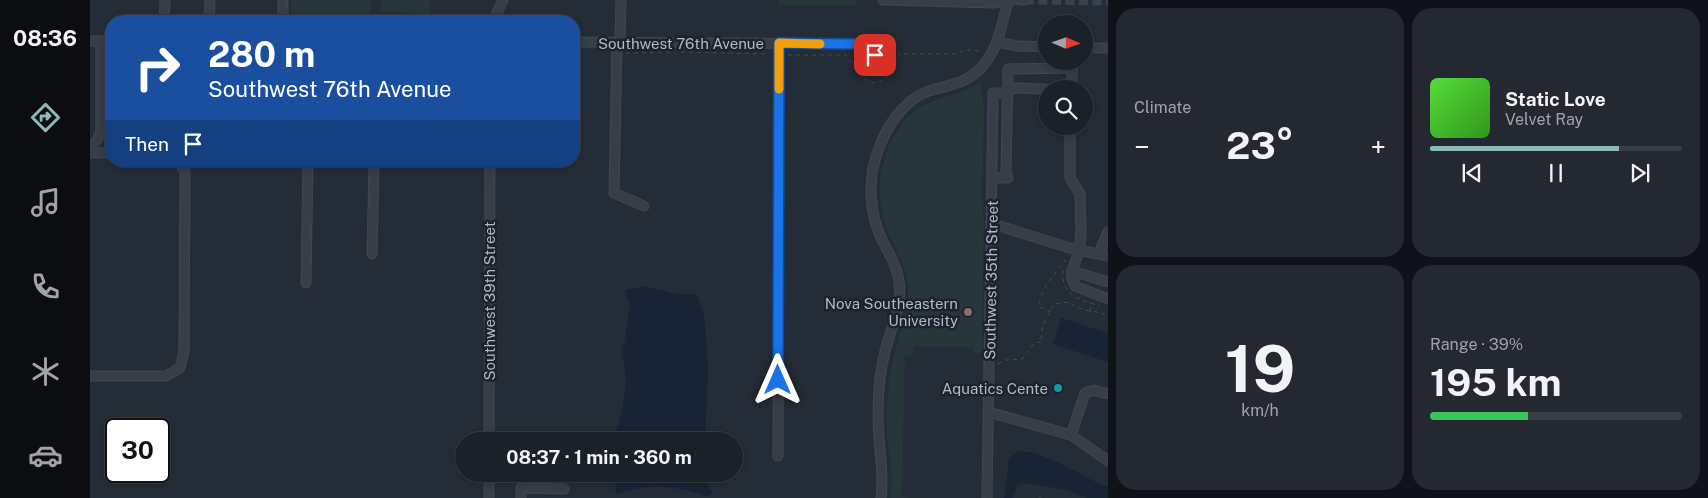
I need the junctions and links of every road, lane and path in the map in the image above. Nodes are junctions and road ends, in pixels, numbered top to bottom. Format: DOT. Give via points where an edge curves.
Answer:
graph roads {
  1 [pos="165,0"];
  2 [pos="210,0"];
  3 [pos="283,0"];
  4 [pos="621,0"];
  5 [pos="883,0"];
  6 [pos="1020,0"];
  7 [pos="1025,0"];
  8 [pos="502,1"];
  9 [pos="1006,1"];
  10 [pos="164,15"];
  11 [pos="209,15"];
  12 [pos="283,15"];
  13 [pos="496,15"];
  14 [pos="90,41"];
  15 [pos="101,41"];
  16 [pos="105,41"];
  17 [pos="580,42"];
  18 [pos="997,42"];
  19 [pos="619,43"];
  20 [pos="779,43"];
  21 [pos="1038,47"];
  22 [pos="1093,48"];
  23 [pos="1108,48"];
  24 [pos="875,55"];
  25 [pos="1038,67"];
  26 [pos="1038,89"];
  27 [pos="1006,93"];
  28 [pos="1070,135"];
  29 [pos="90,148"];
  30 [pos="90,153"];
  31 [pos="105,153"];
  32 [pos="182,167"];
  33 [pos="308,167"];
  34 [pos="374,167"];
  35 [pos="490,167"];
  36 [pos="992,178"];
  37 [pos="644,206"];
  38 [pos="992,224"];
  39 [pos="1108,232"];
  40 [pos="1079,250"];
  41 [pos="1098,253"];
  42 [pos="372,254"];
  43 [pos="1070,256"];
  44 [pos="1108,256"];
  45 [pos="1072,271"];
  46 [pos="306,282"];
  47 [pos="1108,282"];
  48 [pos="1108,298"];
  49 [pos="1091,303"];
  50 [pos="1051,312"];
  51 [pos="1090,312"];
  52 [pos="1108,316"];
  53 [pos="989,369"];
  54 [pos="90,376"];
  55 [pos="1108,394"];
  56 [pos="988,412"];
  57 [pos="489,432"];
  58 [pos="1071,435"];
  59 [pos="778,456"];
  60 [pos="1108,461"];
  61 [pos="489,482"];
  62 [pos="564,488"];
  63 [pos="489,498"];
  64 [pos="520,498"];
  65 [pos="882,498"];
  66 [pos="987,498"];
  67 [pos="1038,498"];
  68 [pos="1042,498"];
  1 -- 10 [label="street"];
  2 -- 11 [label="street"];
  3 -- 12 [label="street"];
  4 -- 19 [label="street"];
  5 -- 9 [label="street"];
  6 -- 7 [label="street"];
  8 -- 13 [label="street"];
  9 -- 18 [label="street"];
  14 -- 15 [label="street"];
  15 -- 16 [label="street"];
  15 -- 29 [label="street" via="101,132"];
  17 -- 19 [label="street, Southwest 76th Avenue"];
  18 -- 21 [label="street"];
  18 -- 65 [label="street" via="981,69 970,78 930,91 906,107 887,129 876,156 871,184 873,213 895,264 900,294 878,394"];
  19 -- 20 [label="street, Southwest 76th Avenue"];
  19 -- 37 [label="street" via="614,193"];
  20 -- 24 [label="street, Southwest 76th Avenue" via="858,44"];
  20 -- 59 [label="street"];
  22 -- 23 [label="street"];
  25 -- 27 [label="street" via="1008,69"];
  26 -- 27 [label="street" via="1014,88"];
  27 -- 36 [label="street, Southwest 35th Street" via="992,93"];
  27 -- 36 [label="street" via="1008,178"];
  28 -- 40 [label="street" via="1070,178 1081,199"];
  30 -- 31 [label="street"];
  32 -- 54 [label="street" via="185,172 184,351 180,368 166,376"];
  33 -- 46 [label="street"];
  34 -- 42 [label="street"];
  35 -- 57 [label="street, Southwest 39th Street"];
  36 -- 38 [label="street, Southwest 35th Street"];
  38 -- 40 [label="street"];
  38 -- 53 [label="street, Southwest 35th Street"];
  39 -- 41 [label="street"];
  40 -- 41 [label="street"];
  40 -- 45 [label="street"];
  41 -- 44 [label="street"];
  43 -- 50 [label="path" via="1054,273 1039,301 1040,307"];
  45 -- 47 [label="street"];
  45 -- 48 [label="street" via="1075,286"];
  49 -- 51 [label="path"];
  50 -- 51 [label="path" via="1054,304 1069,302 1082,311"];
  50 -- 53 [label="path" via="1040,333 1042,342 1034,343 1022,359 1006,360"];
  51 -- 52 [label="path"];
  53 -- 56 [label="street, Southwest 35th Street"];
  55 -- 58 [label="street" via="1097,390 1085,393"];
  56 -- 58 [label="street"];
  56 -- 66 [label="street, Southwest 35th Street"];
  58 -- 60 [label="street"];
  61 -- 63 [label="street"];
  62 -- 64 [label="street" via="521,488"];
  67 -- 68 [label="path"];
}
